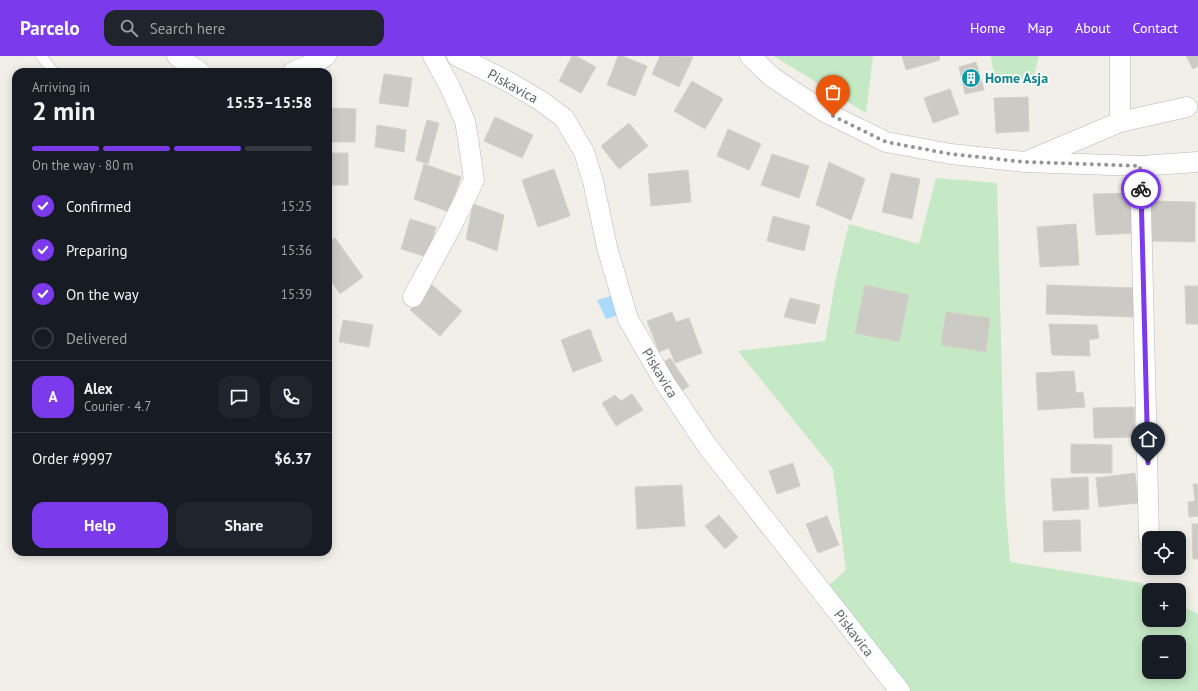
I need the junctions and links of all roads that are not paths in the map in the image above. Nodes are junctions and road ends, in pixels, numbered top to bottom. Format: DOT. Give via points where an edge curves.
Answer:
graph roads {
  1 [pos="41,56"];
  2 [pos="176,56"];
  3 [pos="326,56"];
  4 [pos="433,56"];
  5 [pos="457,56"];
  6 [pos="750,56"];
  7 [pos="1120,56"];
  8 [pos="51,68"];
  9 [pos="180,68"];
  10 [pos="194,68"];
  11 [pos="302,68"];
  12 [pos="1188,107"];
  13 [pos="1120,122"];
  14 [pos="1025,162"];
  15 [pos="1198,162"];
  16 [pos="1140,166"];
  17 [pos="413,297"];
  18 [pos="1149,531"];
  19 [pos="900,691"];
  1 -- 8 [label="lane"];
  2 -- 9 [label="street"];
  2 -- 10 [label="street"];
  3 -- 11 [label="street"];
  4 -- 17 [label="street" via="465,121 474,180"];
  5 -- 19 [label="street, Piskavica" via="509,82 564,118 584,152 593,181 606,247 628,319 662,377 708,447"];
  6 -- 14 [label="street" via="772,77 823,111 886,142 951,154"];
  7 -- 13 [label="street"];
  12 -- 13 [label="street"];
  13 -- 14 [label="street"];
  14 -- 16 [label="street"];
  15 -- 16 [label="street"];
  16 -- 18 [label="street"];
}
